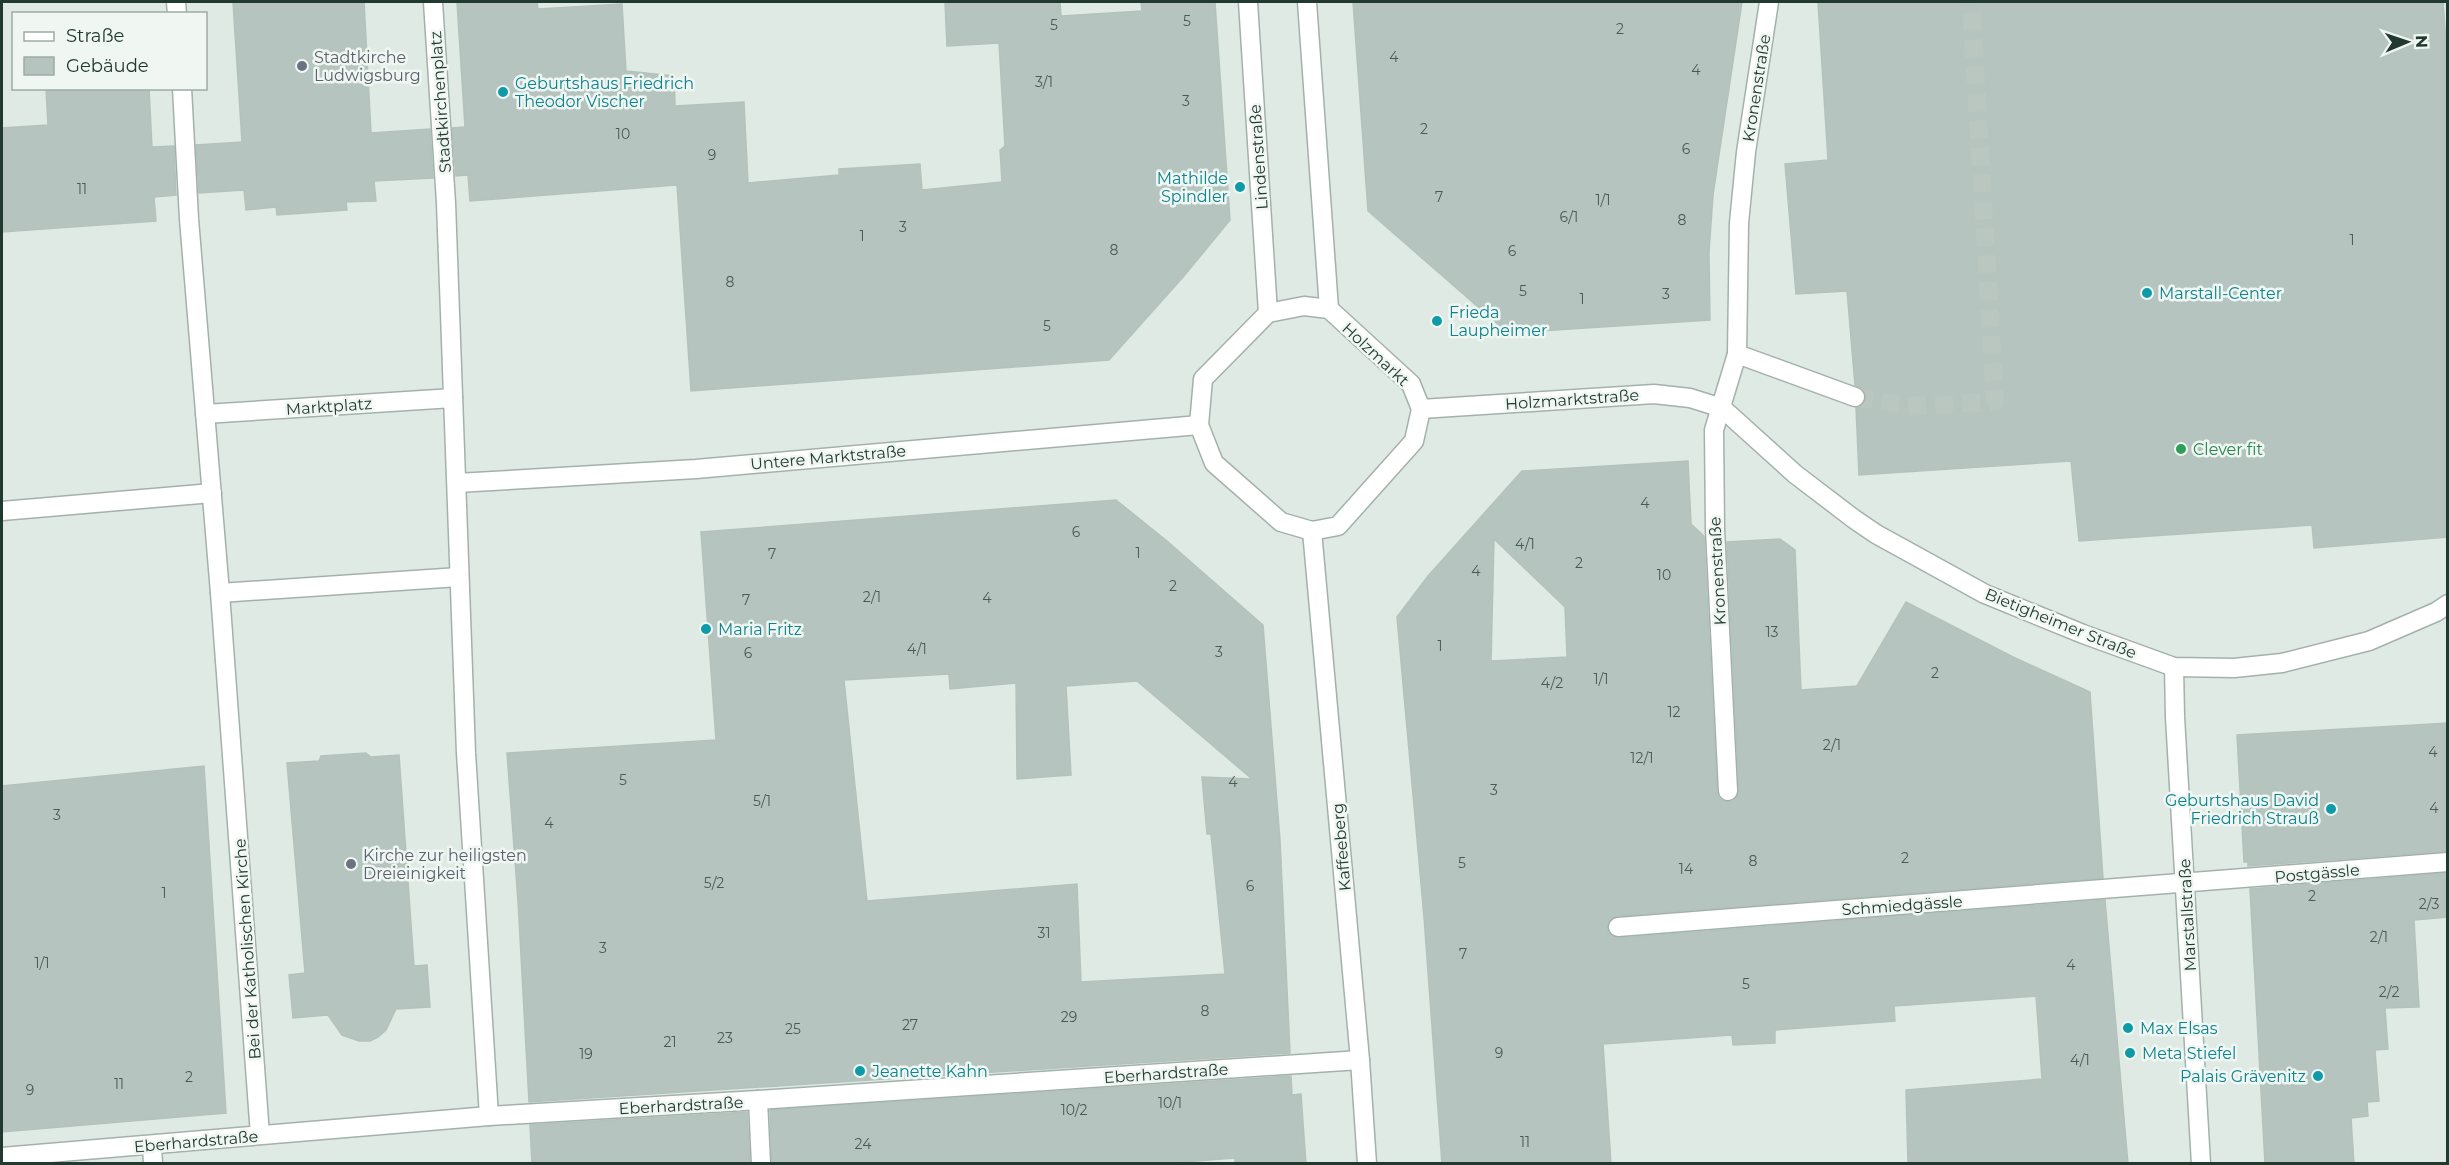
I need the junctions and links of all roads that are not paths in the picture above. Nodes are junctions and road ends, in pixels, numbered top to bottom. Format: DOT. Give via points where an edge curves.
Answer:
graph roads {
  1 [pos="433,2"];
  2 [pos="1248,2"];
  3 [pos="1306,2"];
  4 [pos="1769,2"];
  5 [pos="182,90"];
  6 [pos="1329,309"];
  7 [pos="1268,313"];
  8 [pos="1737,354"];
  9 [pos="1856,397"];
  10 [pos="453,398"];
  11 [pos="1722,408"];
  12 [pos="1421,409"];
  13 [pos="205,414"];
  14 [pos="1199,425"];
  15 [pos="457,483"];
  16 [pos="212,493"];
  17 [pos="2,511"];
  18 [pos="1312,531"];
  19 [pos="459,577"];
  20 [pos="220,593"];
  21 [pos="2448,604"];
  22 [pos="2174,667"];
  23 [pos="1728,790"];
  24 [pos="2448,862"];
  25 [pos="2186,884"];
  26 [pos="1618,927"];
  27 [pos="1360,1060"];
  28 [pos="758,1100"];
  29 [pos="489,1116"];
  30 [pos="260,1135"];
  31 [pos="152,1145"];
  32 [pos="2,1157"];
  33 [pos="153,1164"];
  34 [pos="761,1164"];
  35 [pos="1367,1164"];
  36 [pos="2201,1164"];
  1 -- 10 [label="street, Stadtkirchenplatz"];
  2 -- 7 [label="street, Lindenstraße"];
  3 -- 6 [label="street"];
  4 -- 8 [label="street, Kronenstraße" via="1741,200"];
  5 -- 13 [label="street"];
  6 -- 7 [label="street, Holzmarkt" via="1304,306"];
  6 -- 12 [label="street, Holzmarkt" via="1411,384"];
  7 -- 14 [label="street" via="1203,379"];
  8 -- 9 [label="street"];
  8 -- 11 [label="street, Kronenstraße"];
  10 -- 13 [label="street, Marktplatz"];
  10 -- 15 [label="street"];
  11 -- 12 [label="street, Holzmarktstraße" via="1690,398 1654,394"];
  11 -- 22 [label="street, Bietigheimer Straße" via="1795,474 1875,534 1985,594"];
  11 -- 23 [label="street, Kronenstraße" via="1714,430 1714,529"];
  12 -- 18 [label="street" via="1414,441 1338,526"];
  13 -- 16 [label="street"];
  14 -- 15 [label="street, Untere Marktstraße" via="696,469"];
  14 -- 18 [label="street" via="1214,463 1281,522"];
  15 -- 19 [label="street"];
  16 -- 17 [label="street"];
  16 -- 20 [label="street"];
  18 -- 27 [label="street, Kaffeeberg"];
  19 -- 20 [label="street"];
  19 -- 29 [label="street"];
  20 -- 30 [label="street, Bei der Katholischen Kirche"];
  21 -- 22 [label="street, Bietigheimer Straße" via="2369,640 2283,663 2234,668"];
  22 -- 25 [label="street, Marstallstraße"];
  24 -- 25 [label="street, Postgässle"];
  25 -- 26 [label="street, Schmiedgässle"];
  25 -- 36 [label="street, Marstallstraße"];
  27 -- 28 [label="street, Eberhardstraße"];
  27 -- 35 [label="street, Kaffeeberg"];
  28 -- 29 [label="street, Eberhardstraße"];
  28 -- 34 [label="street"];
  29 -- 30 [label="street, Eberhardstraße"];
  30 -- 31 [label="street, Eberhardstraße"];
  31 -- 32 [label="street, Eberhardstraße"];
  31 -- 33 [label="street"];
}
